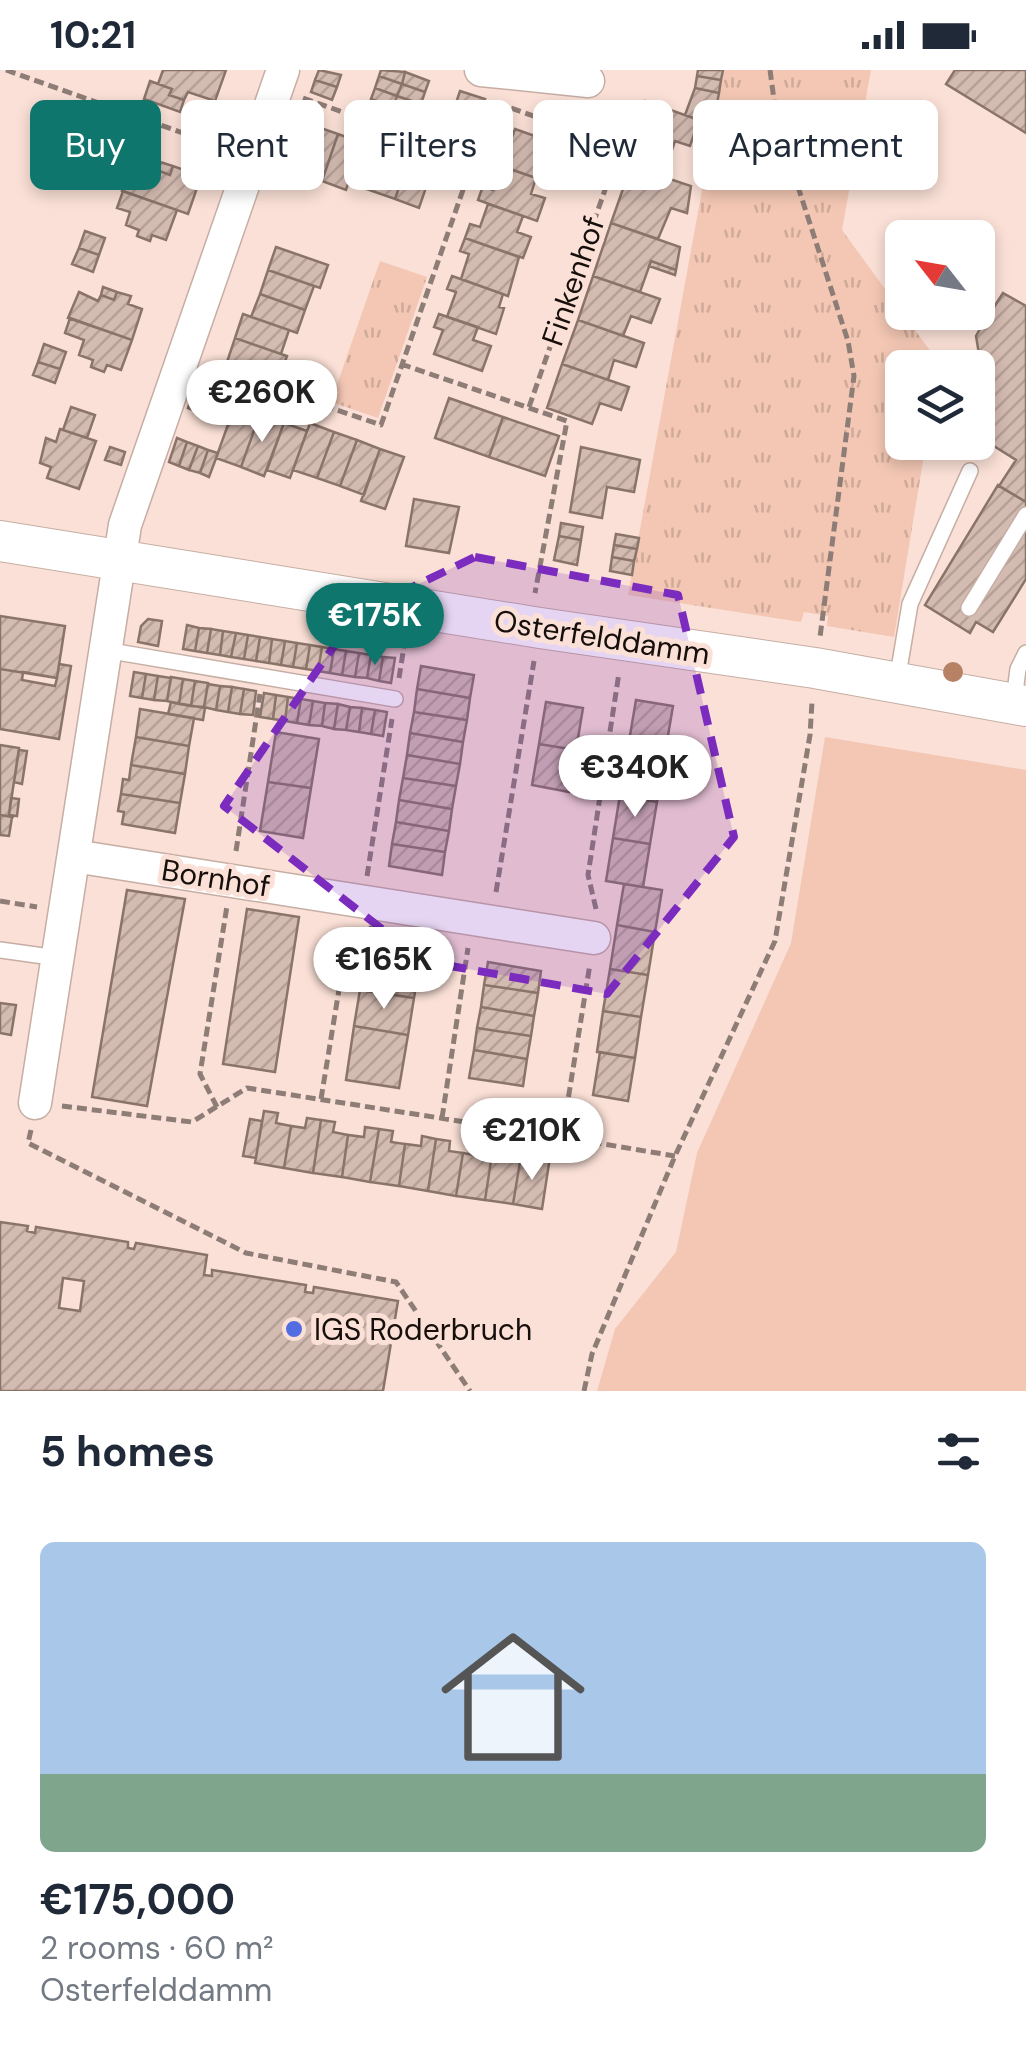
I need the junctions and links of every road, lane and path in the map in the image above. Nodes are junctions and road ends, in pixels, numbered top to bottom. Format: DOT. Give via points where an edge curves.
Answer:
graph roads {
  1 [pos="6,70"];
  2 [pos="770,70"];
  3 [pos="280,79"];
  4 [pos="588,81"];
  5 [pos="488,82"];
  6 [pos="597,100"];
  7 [pos="533,104"];
  8 [pos="344,105"];
  9 [pos="181,132"];
  10 [pos="462,190"];
  11 [pos="605,190"];
  12 [pos="182,358"];
  13 [pos="402,364"];
  14 [pos="529,408"];
  15 [pos="970,471"];
  16 [pos="1026,515"];
  17 [pos="0,542"];
  18 [pos="120,561"];
  19 [pos="410,607"];
  20 [pos="969,608"];
  21 [pos="538,610"];
  22 [pos="820,638"];
  23 [pos="624,641"];
  24 [pos="105,650"];
  25 [pos="1026,653"];
  26 [pos="263,676"];
  27 [pos="896,685"];
  28 [pos="812,696"];
  29 [pos="396,699"];
  30 [pos="1019,705"];
  31 [pos="74,856"];
  32 [pos="231,880"];
  33 [pos="358,901"];
  34 [pos="482,921"];
  35 [pos="594,938"];
  36 [pos="0,950"];
  37 [pos="58,958"];
  38 [pos="322,1099"];
  39 [pos="36,1103"];
  40 [pos="217,1107"];
  41 [pos="442,1118"];
  42 [pos="562,1136"];
  43 [pos="675,1156"];
  44 [pos="470,1391"];
  45 [pos="584,1391"];
  1 -- 9 [label="path"];
  2 -- 22 [label="path" via="777,122 854,376"];
  3 -- 8 [label="path"];
  3 -- 12 [label="street"];
  4 -- 5 [label="street" via="533,73"];
  4 -- 6 [label="path"];
  5 -- 7 [label="path"];
  10 -- 13 [label="path"];
  11 -- 14 [label="path, Finkenhof"];
  12 -- 13 [label="path" via="380,426"];
  12 -- 18 [label="street"];
  13 -- 14 [label="path"];
  14 -- 21 [label="path" via="567,421"];
  15 -- 27 [label="lane" via="910,604"];
  16 -- 20 [label="lane"];
  17 -- 18 [label="street, Osterfelddamm"];
  18 -- 19 [label="street, Osterfelddamm"];
  18 -- 24 [label="street"];
  19 -- 21 [label="street, Osterfelddamm"];
  19 -- 29 [label="path"];
  21 -- 23 [label="street, Osterfelddamm"];
  21 -- 34 [label="path"];
  23 -- 27 [label="street, Osterfelddamm"];
  23 -- 35 [label="path" via="588,875 598,918"];
  24 -- 26 [label="lane"];
  24 -- 31 [label="street"];
  25 -- 30 [label="lane" via="1018,669"];
  26 -- 29 [label="lane"];
  26 -- 32 [label="path"];
  27 -- 30 [label="street, Osterfelddamm"];
  28 -- 43 [label="path" via="775,941"];
  29 -- 33 [label="path"];
  31 -- 32 [label="street, Bornhof"];
  31 -- 37 [label="street"];
  32 -- 33 [label="street, Bornhof"];
  32 -- 40 [label="path" via="200,1074"];
  33 -- 34 [label="street, Bornhof"];
  33 -- 38 [label="path"];
  34 -- 35 [label="street, Bornhof"];
  34 -- 41 [label="path"];
  35 -- 42 [label="path"];
  36 -- 37 [label="lane"];
  37 -- 39 [label="street"];
  38 -- 40 [label="path" via="248,1088"];
  38 -- 41 [label="path"];
  39 -- 40 [label="path" via="192,1122"];
  39 -- 44 [label="path" via="28,1143 229,1245 396,1282"];
  41 -- 42 [label="path"];
  42 -- 43 [label="path"];
  43 -- 45 [label="path" via="592,1354"];
}
